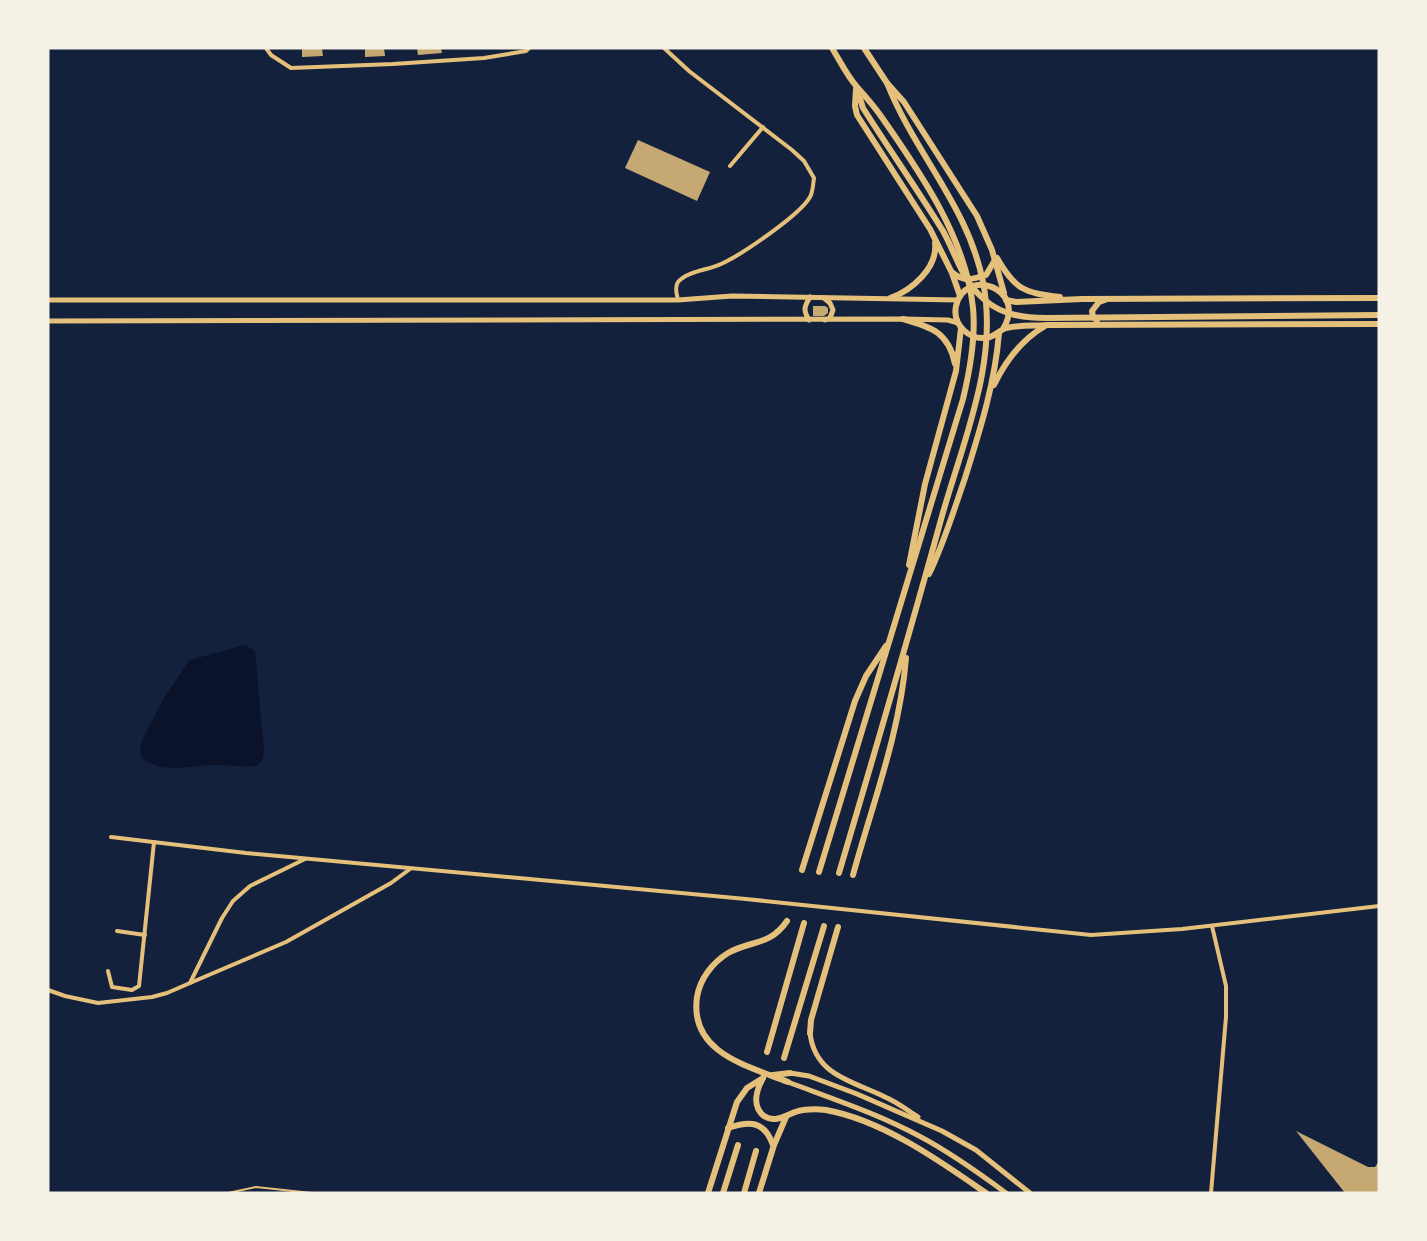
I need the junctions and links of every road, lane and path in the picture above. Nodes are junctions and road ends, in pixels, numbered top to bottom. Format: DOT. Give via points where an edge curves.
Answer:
graph roads {
  1 [pos="266,48"];
  2 [pos="530,48"];
  3 [pos="664,48"];
  4 [pos="832,48"];
  5 [pos="864,48"];
  6 [pos="887,83"];
  7 [pos="856,86"];
  8 [pos="763,127"];
  9 [pos="730,166"];
  10 [pos="935,239"];
  11 [pos="992,250"];
  12 [pos="995,260"];
  13 [pos="952,273"];
  14 [pos="810,297"];
  15 [pos="823,297"];
  16 [pos="890,298"];
  17 [pos="959,298"];
  18 [pos="1005,298"];
  19 [pos="1082,298"];
  20 [pos="1108,298"];
  21 [pos="1379,298"];
  22 [pos="48,300"];
  23 [pos="678,300"];
  24 [pos="1379,315"];
  25 [pos="903,319"];
  26 [pos="809,320"];
  27 [pos="824,320"];
  28 [pos="48,321"];
  29 [pos="1379,324"];
  30 [pos="1047,325"];
  31 [pos="959,326"];
  32 [pos="1108,326"];
  33 [pos="1001,331"];
  34 [pos="956,371"];
  35 [pos="988,396"];
  36 [pos="922,588"];
  37 [pos="905,589"];
  38 [pos="890,640"];
  39 [pos="907,645"];
  40 [pos="111,837"];
  41 [pos="154,842"];
  42 [pos="306,858"];
  43 [pos="411,868"];
  44 [pos="802,870"];
  45 [pos="819,872"];
  46 [pos="839,873"];
  47 [pos="853,875"];
  48 [pos="1379,906"];
  49 [pos="787,921"];
  50 [pos="804,923"];
  51 [pos="824,926"];
  52 [pos="1212,926"];
  53 [pos="837,927"];
  54 [pos="117,931"];
  55 [pos="145,935"];
  56 [pos="108,971"];
  57 [pos="190,983"];
  58 [pos="48,990"];
  59 [pos="810,1034"];
  60 [pos="767,1052"];
  61 [pos="784,1058"];
  62 [pos="790,1072"];
  63 [pos="763,1078"];
  64 [pos="788,1082"];
  65 [pos="786,1117"];
  66 [pos="929,1125"];
  67 [pos="728,1128"];
  68 [pos="774,1145"];
  69 [pos="738,1146"];
  70 [pos="756,1151"];
  71 [pos="228,1193"];
  72 [pos="312,1193"];
  73 [pos="708,1193"];
  74 [pos="723,1193"];
  75 [pos="744,1193"];
  76 [pos="759,1193"];
  77 [pos="986,1193"];
  78 [pos="1006,1193"];
  79 [pos="1030,1193"];
  80 [pos="1211,1193"];
  1 -- 2 [label="street" via="291,68 484,58"];
  3 -- 8 [label="street"];
  4 -- 7 [label="main road"];
  5 -- 6 [label="main road"];
  6 -- 11 [label="main road" via="904,102 959,186"];
  6 -- 36 [label="main road" via="910,134 971,236 987,307 986,348 975,402"];
  7 -- 10 [label="main road" via="857,115"];
  7 -- 24 [label="main road" via="863,108 945,235 969,284 1002,311 1028,318"];
  7 -- 37 [label="main road" via="883,118 936,202 958,246 974,309 973,345 964,393"];
  8 -- 9 [label="street"];
  8 -- 23 [label="street" via="804,161 814,178 811,196 798,212 735,256 678,281"];
  10 -- 13 [label="main road"];
  10 -- 16 [label="main road" via="934,256 926,271 911,289"];
  11 -- 12 [label="main road"];
  11 -- 19 [label="main road" via="1007,275 1025,291"];
  12 -- 13 [label="main road" via="986,275 977,278 963,279"];
  12 -- 18 [label="main road"];
  13 -- 17 [label="main road"];
  14 -- 15 [label="main road"];
  14 -- 23 [label="main road"];
  14 -- 26 [label="main road" via="804,306"];
  15 -- 16 [label="main road"];
  15 -- 27 [label="main road" via="833,310 830,318"];
  16 -- 17 [label="main road"];
  17 -- 18 [label="main road" via="979,285 993,287"];
  17 -- 31 [label="main road" via="955,311"];
  18 -- 19 [label="main road" via="1016,302"];
  18 -- 33 [label="main road" via="1009,316"];
  19 -- 20 [label="main road"];
  20 -- 21 [label="main road"];
  20 -- 32 [label="main road" via="1092,311 1093,317"];
  22 -- 23 [label="main road"];
  25 -- 27 [label="main road"];
  25 -- 31 [label="main road" via="948,320"];
  25 -- 34 [label="main road" via="940,334 949,345"];
  26 -- 27 [label="main road"];
  26 -- 28 [label="main road"];
  29 -- 32 [label="main road"];
  30 -- 32 [label="main road"];
  30 -- 33 [label="main road"];
  30 -- 35 [label="main road" via="1014,352"];
  31 -- 33 [label="main road" via="981,338"];
  31 -- 34 [label="main road"];
  33 -- 35 [label="main road"];
  34 -- 37 [label="main road" via="927,474"];
  35 -- 36 [label="main road" via="953,514"];
  36 -- 39 [label="main road"];
  37 -- 38 [label="main road"];
  38 -- 44 [label="main road" via="855,701"];
  38 -- 45 [label="main road"];
  39 -- 46 [label="main road"];
  39 -- 47 [label="main road" via="895,733"];
  40 -- 41 [label="street"];
  41 -- 42 [label="street"];
  41 -- 55 [label="street"];
  42 -- 43 [label="street"];
  42 -- 57 [label="street" via="250,886 233,901"];
  43 -- 52 [label="street" via="1091,935"];
  43 -- 57 [label="street" via="286,942"];
  48 -- 52 [label="street"];
  49 -- 64 [label="main road" via="773,936 728,953 714,964 698,993 698,1018 708,1041 725,1056"];
  50 -- 60 [label="main road"];
  51 -- 61 [label="main road"];
  52 -- 80 [label="street" via="1226,986 1226,1017"];
  53 -- 59 [label="main road"];
  54 -- 55 [label="street"];
  55 -- 56 [label="street" via="139,986 132,990 111,987"];
  57 -- 58 [label="street" via="152,997 98,1003"];
  59 -- 66 [label="main road" via="814,1051 829,1070 886,1097"];
  62 -- 63 [label="main road"];
  62 -- 66 [label="main road"];
  63 -- 65 [label="main road" via="756,1096 760,1112 772,1119"];
  63 -- 67 [label="main road" via="742,1094"];
  64 -- 78 [label="main road" via="919,1136"];
  65 -- 68 [label="main road"];
  65 -- 77 [label="main road" via="811,1109 854,1119 916,1148"];
  66 -- 79 [label="main road" via="976,1150"];
  67 -- 68 [label="main road" via="749,1123 760,1126"];
  67 -- 73 [label="main road"];
  68 -- 76 [label="main road"];
  69 -- 74 [label="main road"];
  70 -- 75 [label="main road"];
  71 -- 72 [label="lane" via="256,1187"];
}
